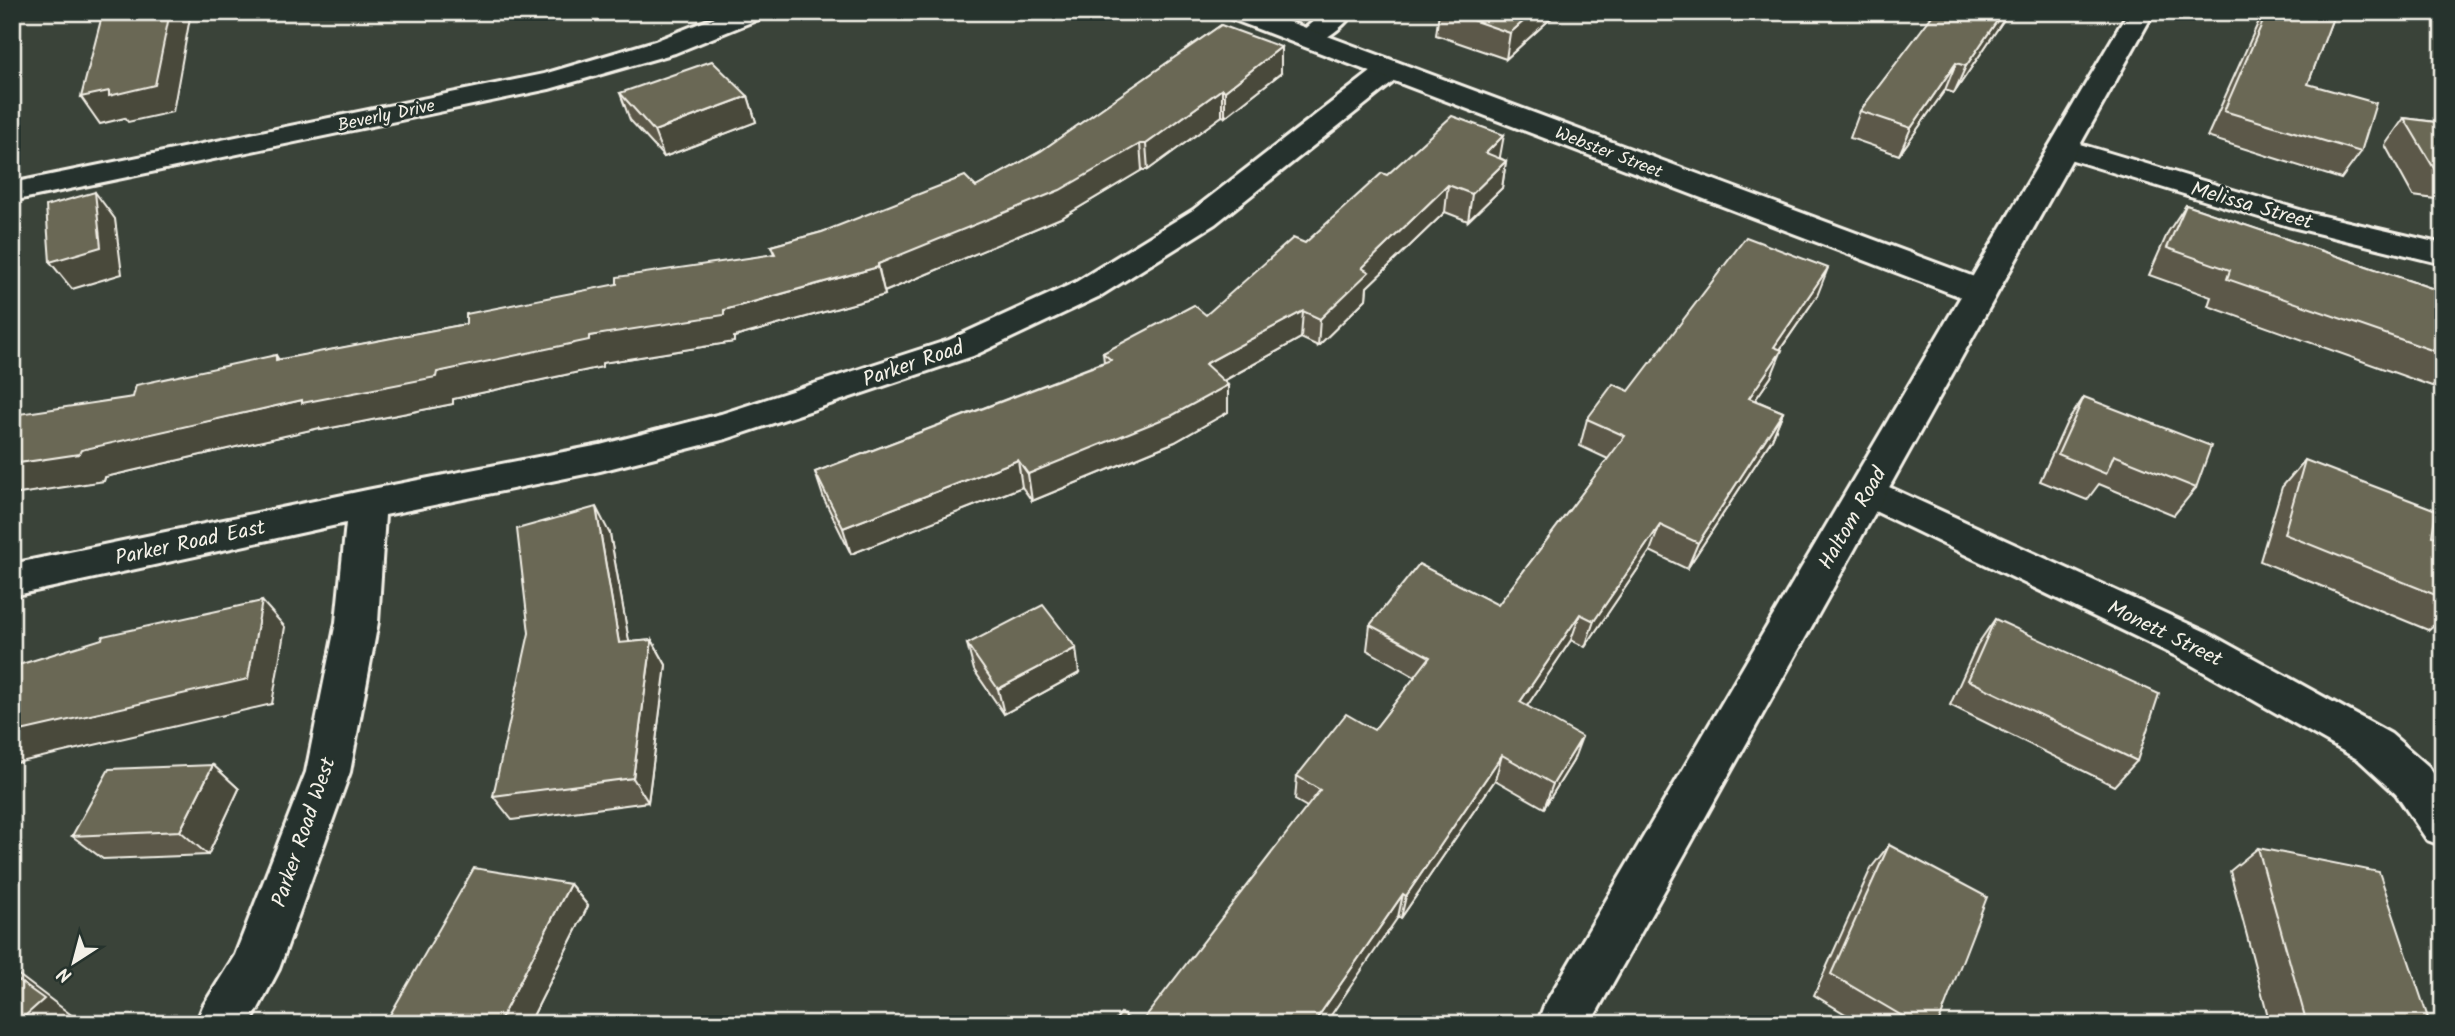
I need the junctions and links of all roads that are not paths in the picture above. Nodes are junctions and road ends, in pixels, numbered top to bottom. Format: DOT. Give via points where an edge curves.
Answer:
graph roads {
  1 [pos="752,12"];
  2 [pos="1238,12"];
  3 [pos="1341,12"];
  4 [pos="2141,12"];
  5 [pos="1307,38"];
  6 [pos="1391,70"];
  7 [pos="2063,148"];
  8 [pos="12,192"];
  9 [pos="2443,254"];
  10 [pos="1981,292"];
  11 [pos="1867,491"];
  12 [pos="367,504"];
  13 [pos="12,580"];
  14 [pos="2437,809"];
  15 [pos="221,1024"];
  16 [pos="1562,1024"];
  1 -- 8 [label="street, Beverly Drive" via="666,47 549,81"];
  2 -- 5 [label="street, Webster Street"];
  3 -- 5 [label="street"];
  4 -- 7 [label="street, Haltom Road"];
  5 -- 6 [label="street, Webster Street"];
  6 -- 10 [label="street, Webster Street"];
  6 -- 12 [label="street, Parker Road" via="1204,217 1088,289 961,348 726,426 600,458"];
  7 -- 9 [label="street, Melissa Street" via="2225,199"];
  7 -- 10 [label="street, Haltom Road"];
  10 -- 11 [label="street, Haltom Road"];
  11 -- 14 [label="street, Monett Street" via="2190,644 2375,747"];
  11 -- 16 [label="street, Haltom Road"];
  12 -- 13 [label="street, Parker Road East"];
  12 -- 15 [label="street, Parker Road West" via="356,622 328,772 254,970"];
}
